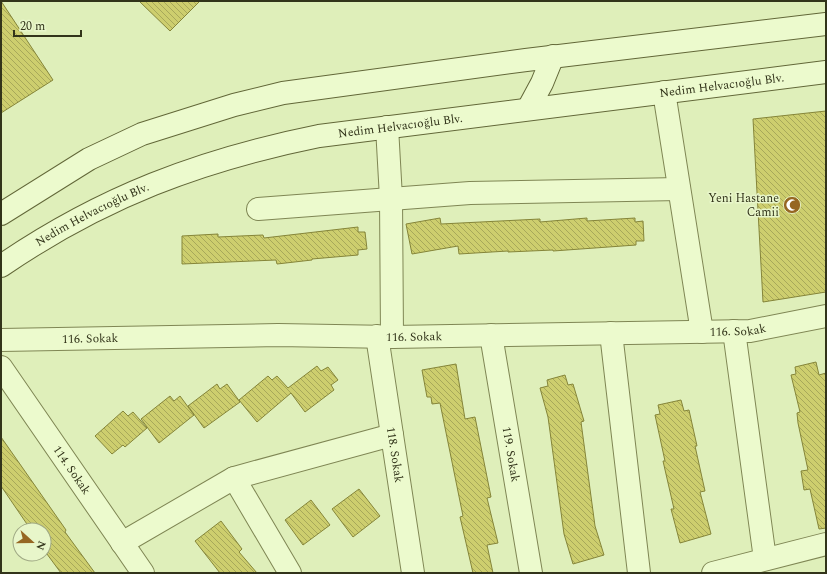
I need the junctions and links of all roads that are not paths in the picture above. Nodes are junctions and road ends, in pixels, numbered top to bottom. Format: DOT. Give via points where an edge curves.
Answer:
graph roads {
  1 [pos="826,24"];
  2 [pos="553,56"];
  3 [pos="826,72"];
  4 [pos="664,92"];
  5 [pos="528,109"];
  6 [pos="387,127"];
  7 [pos="679,189"];
  8 [pos="391,198"];
  9 [pos="258,209"];
  10 [pos="1,214"];
  11 [pos="1,266"];
  12 [pos="826,316"];
  13 [pos="734,331"];
  14 [pos="702,332"];
  15 [pos="611,333"];
  16 [pos="491,335"];
  17 [pos="385,336"];
  18 [pos="1,340"];
  19 [pos="1,367"];
  20 [pos="392,435"];
  21 [pos="234,478"];
  22 [pos="122,543"];
  23 [pos="826,544"];
  24 [pos="756,565"];
  25 [pos="143,573"];
  26 [pos="290,573"];
  27 [pos="413,573"];
  28 [pos="531,573"];
  29 [pos="639,573"];
  30 [pos="713,573"];
  1 -- 2 [label="street"];
  2 -- 5 [label="street"];
  2 -- 10 [label="street" via="283,94 227,107 142,134 95,156"];
  3 -- 4 [label="street, Nedim Helvacıoğlu Blv."];
  4 -- 5 [label="street, Nedim Helvacıoğlu Blv."];
  4 -- 7 [label="street"];
  5 -- 6 [label="street, Nedim Helvacıoğlu Blv."];
  6 -- 8 [label="street, 118. Sokak"];
  6 -- 11 [label="street, Nedim Helvacıoğlu Blv." via="272,145 142,187 76,219"];
  7 -- 8 [label="street" via="470,193"];
  7 -- 14 [label="street"];
  8 -- 9 [label="street"];
  8 -- 17 [label="street, 118. Sokak"];
  12 -- 13 [label="street, 116. Sokak" via="750,331"];
  13 -- 14 [label="street, 116. Sokak"];
  13 -- 24 [label="street"];
  14 -- 15 [label="street, 116. Sokak"];
  15 -- 16 [label="street, 116. Sokak"];
  15 -- 29 [label="street"];
  16 -- 17 [label="street, 116. Sokak"];
  16 -- 28 [label="street, 119. Sokak"];
  17 -- 18 [label="street, 116. Sokak" via="278,335"];
  17 -- 20 [label="street, 118. Sokak"];
  19 -- 22 [label="street, 114. Sokak"];
  20 -- 21 [label="street"];
  20 -- 27 [label="street, 118. Sokak"];
  21 -- 22 [label="street"];
  21 -- 26 [label="street"];
  22 -- 25 [label="street, 114. Sokak"];
  23 -- 24 [label="street"];
  24 -- 30 [label="street"];
}
